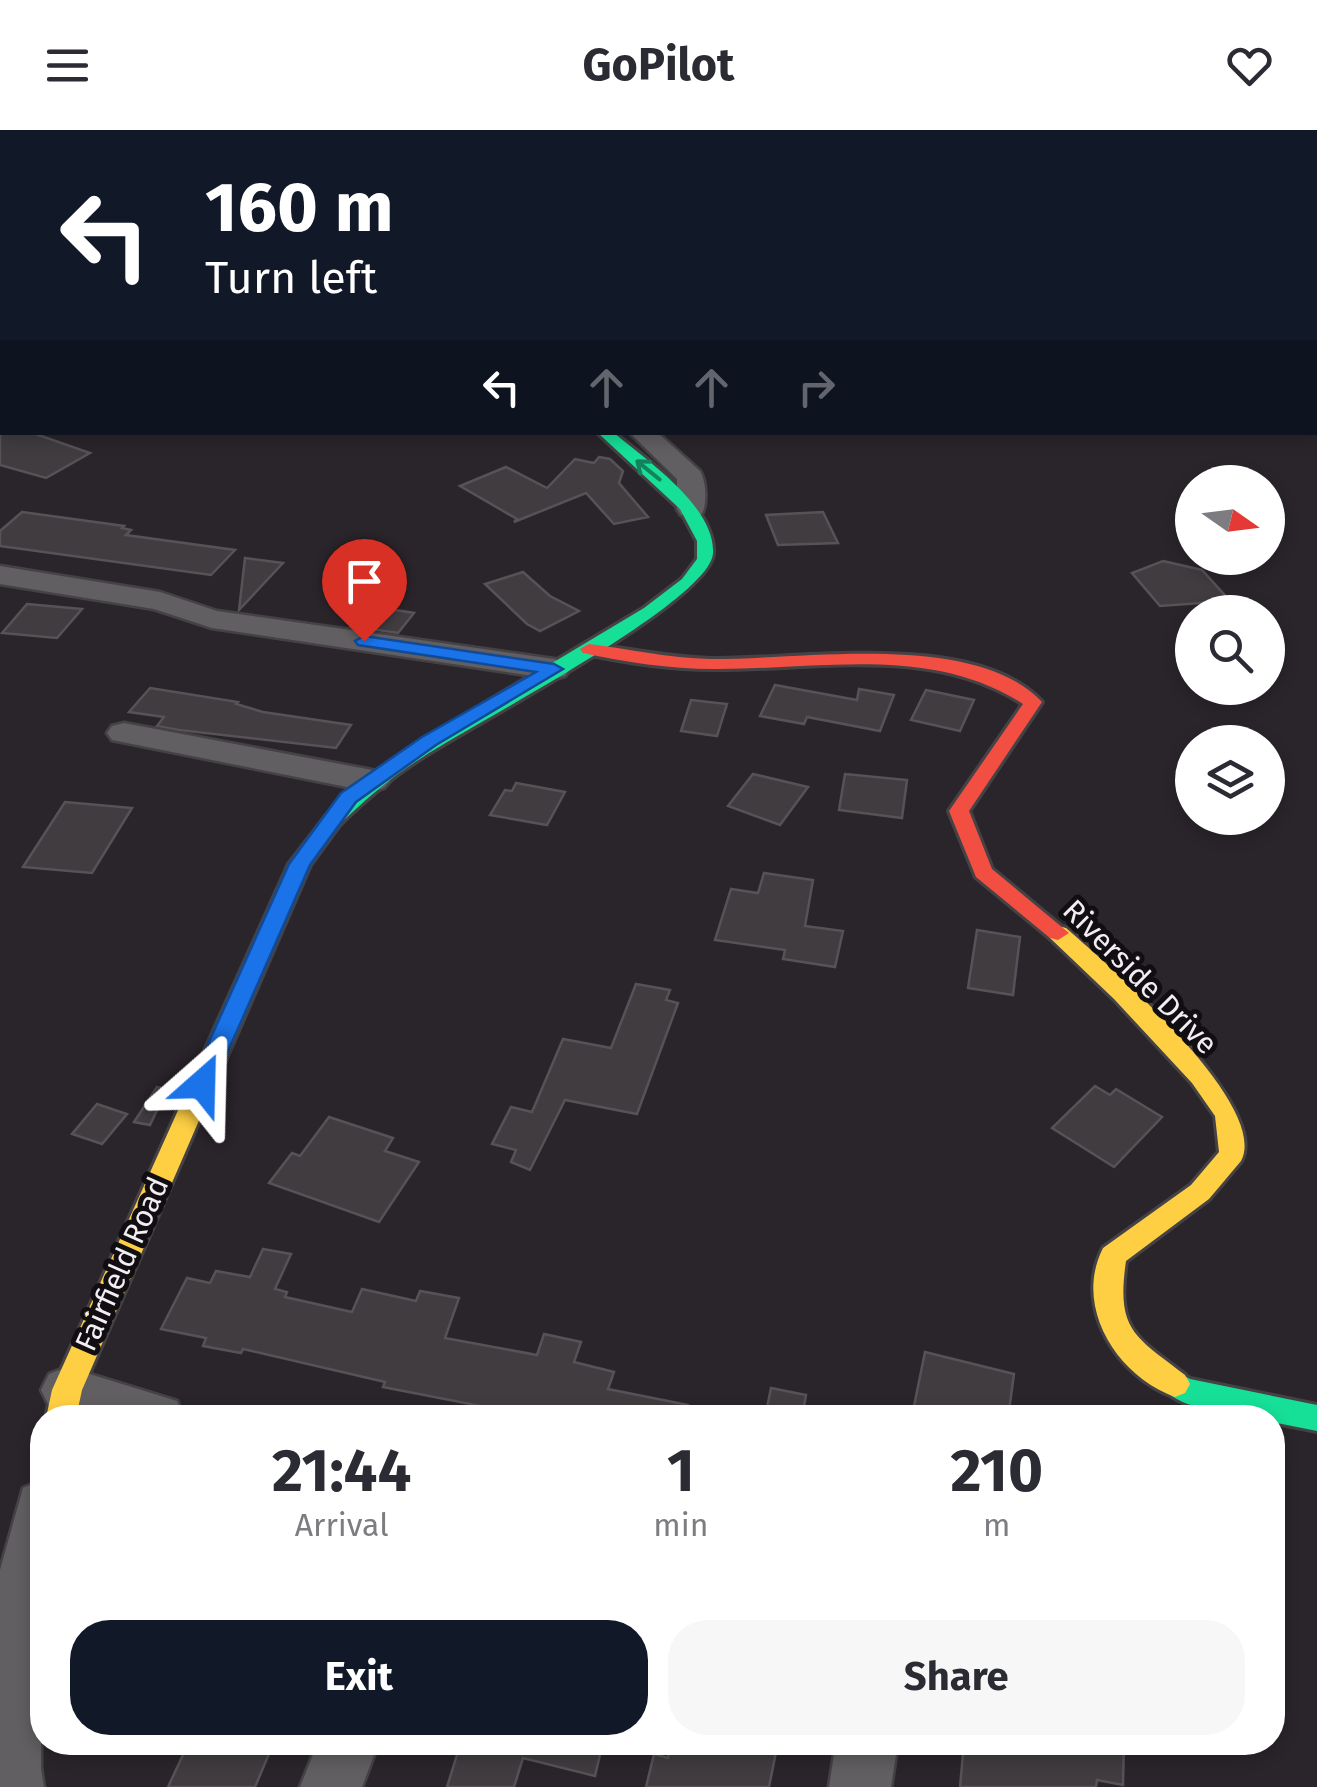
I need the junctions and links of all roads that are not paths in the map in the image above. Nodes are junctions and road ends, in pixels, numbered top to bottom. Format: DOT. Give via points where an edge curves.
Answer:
graph roads {
  1 [pos="607,435"];
  2 [pos="644,435"];
  3 [pos="690,509"];
  4 [pos="0,575"];
  5 [pos="588,649"];
  6 [pos="554,669"];
  7 [pos="124,734"];
  8 [pos="372,781"];
  9 [pos="64,1404"];
  10 [pos="1255,1405"];
  11 [pos="1285,1411"];
  12 [pos="1317,1418"];
  13 [pos="30,1562"];
  14 [pos="343,1755"];
  15 [pos="864,1755"];
  16 [pos="12,1787"];
  17 [pos="331,1787"];
  18 [pos="860,1787"];
  3 -- 1 [label="street, one-way"];
  2 -- 3 [label="street, Fairfield Road" via="690,477"];
  3 -- 5 [label="street, Fairfield Road" via="705,559 688,586"];
  4 -- 6 [label="street" via="160,602 212,619"];
  5 -- 6 [label="street, Fairfield Road"];
  5 -- 10 [label="street, Riverside Drive" via="708,664 839,660 942,666 1026,689 1033,702 1027,722 968,784 959,812 984,872 1083,953 1227,1114 1232,1154 1200,1192 1113,1256 1105,1297 1119,1341 1183,1390"];
  6 -- 8 [label="street, Fairfield Road"];
  7 -- 8 [label="street"];
  8 -- 9 [label="street, Fairfield Road" via="348,798 300,864"];
  11 -- 12 [label="street, Riverside Drive"];
  13 -- 16 [label="street" via="19,1614"];
  14 -- 17 [label="street"];
  15 -- 18 [label="street"];
}
